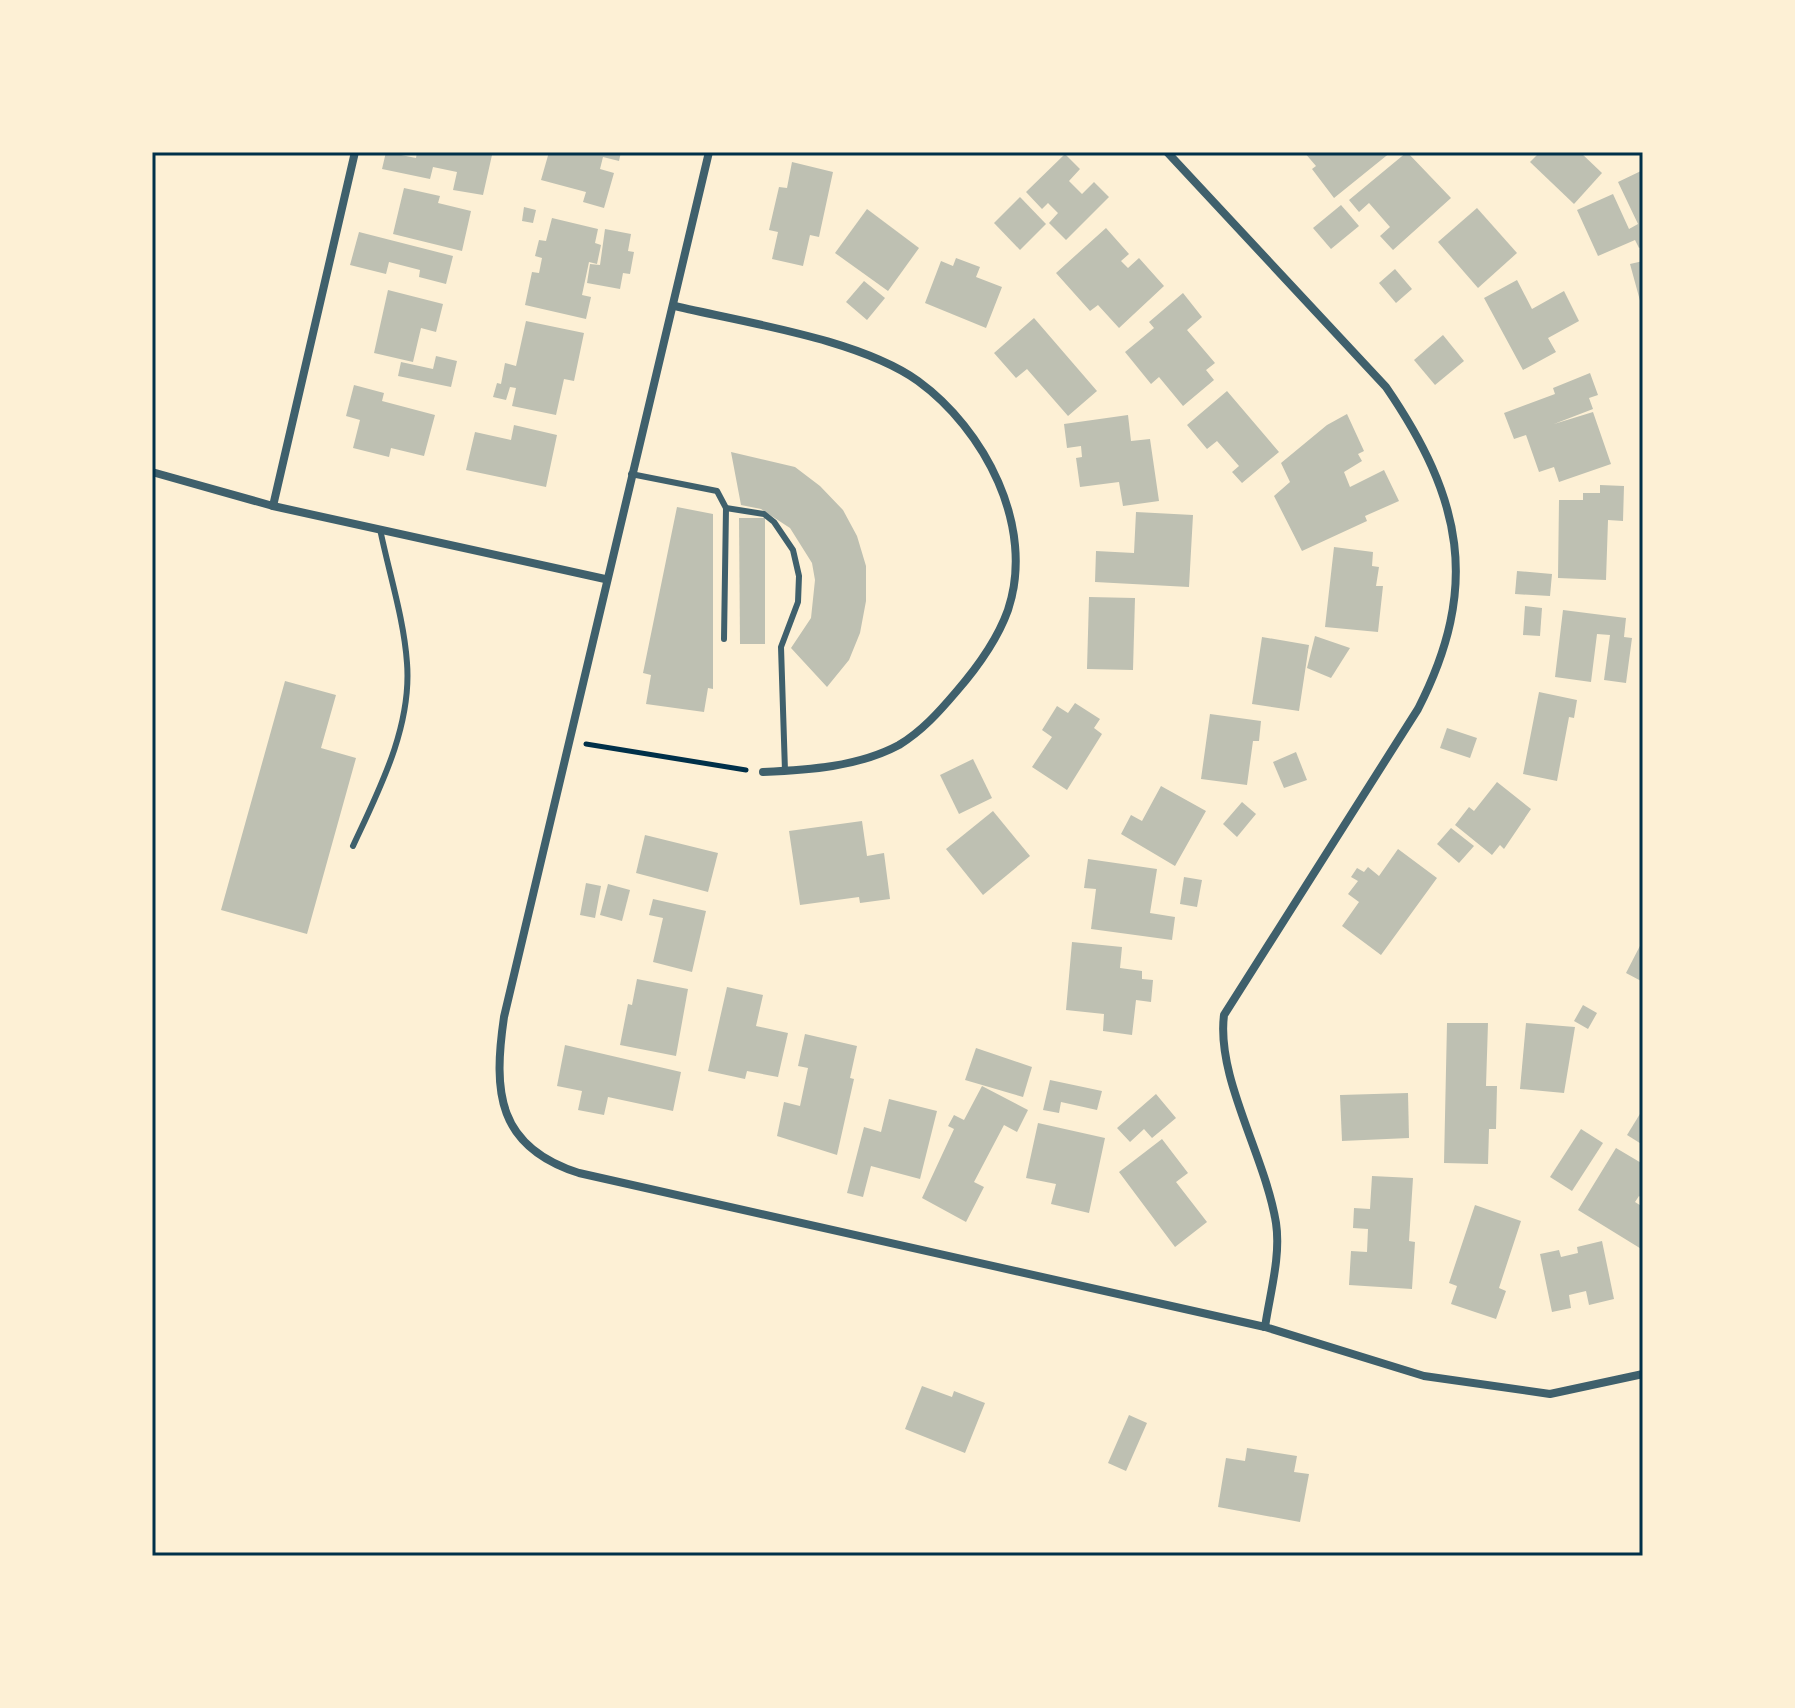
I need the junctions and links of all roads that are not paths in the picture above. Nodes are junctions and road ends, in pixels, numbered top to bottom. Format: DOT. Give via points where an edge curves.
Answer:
graph roads {
  1 [pos="355,152"];
  2 [pos="709,152"];
  3 [pos="1167,152"];
  4 [pos="675,306"];
  5 [pos="152,472"];
  6 [pos="631,474"];
  7 [pos="273,506"];
  8 [pos="726,508"];
  9 [pos="380,529"];
  10 [pos="605,579"];
  11 [pos="724,639"];
  12 [pos="785,771"];
  13 [pos="763,772"];
  14 [pos="353,846"];
  15 [pos="1265,1327"];
  16 [pos="1643,1374"];
  1 -- 7 [label="street"];
  2 -- 4 [label="street"];
  3 -- 15 [label="street" via="1386,387 1416,430 1440,481 1455,544 1456,587 1436,674 1224,1015 1224,1061 1256,1147 1276,1225"];
  4 -- 6 [label="street"];
  4 -- 12 [label="street" via="859,353 916,380 981,447 1006,502 1012,593 1008,612 973,672 933,719 899,745 864,759"];
  5 -- 7 [label="street"];
  6 -- 8 [label="lane" via="717,491"];
  6 -- 10 [label="street"];
  7 -- 9 [label="street"];
  8 -- 11 [label="lane"];
  8 -- 12 [label="lane" via="764,514 774,522 793,550 799,576 798,602 781,647"];
  9 -- 10 [label="street"];
  9 -- 14 [label="lane" via="407,663 406,688 387,771"];
  10 -- 15 [label="street" via="504,1017 499,1088 506,1118 518,1136 536,1154 579,1173"];
  12 -- 13 [label="street"];
  15 -- 16 [label="street" via="1424,1376 1486,1387 1550,1394"];
}
